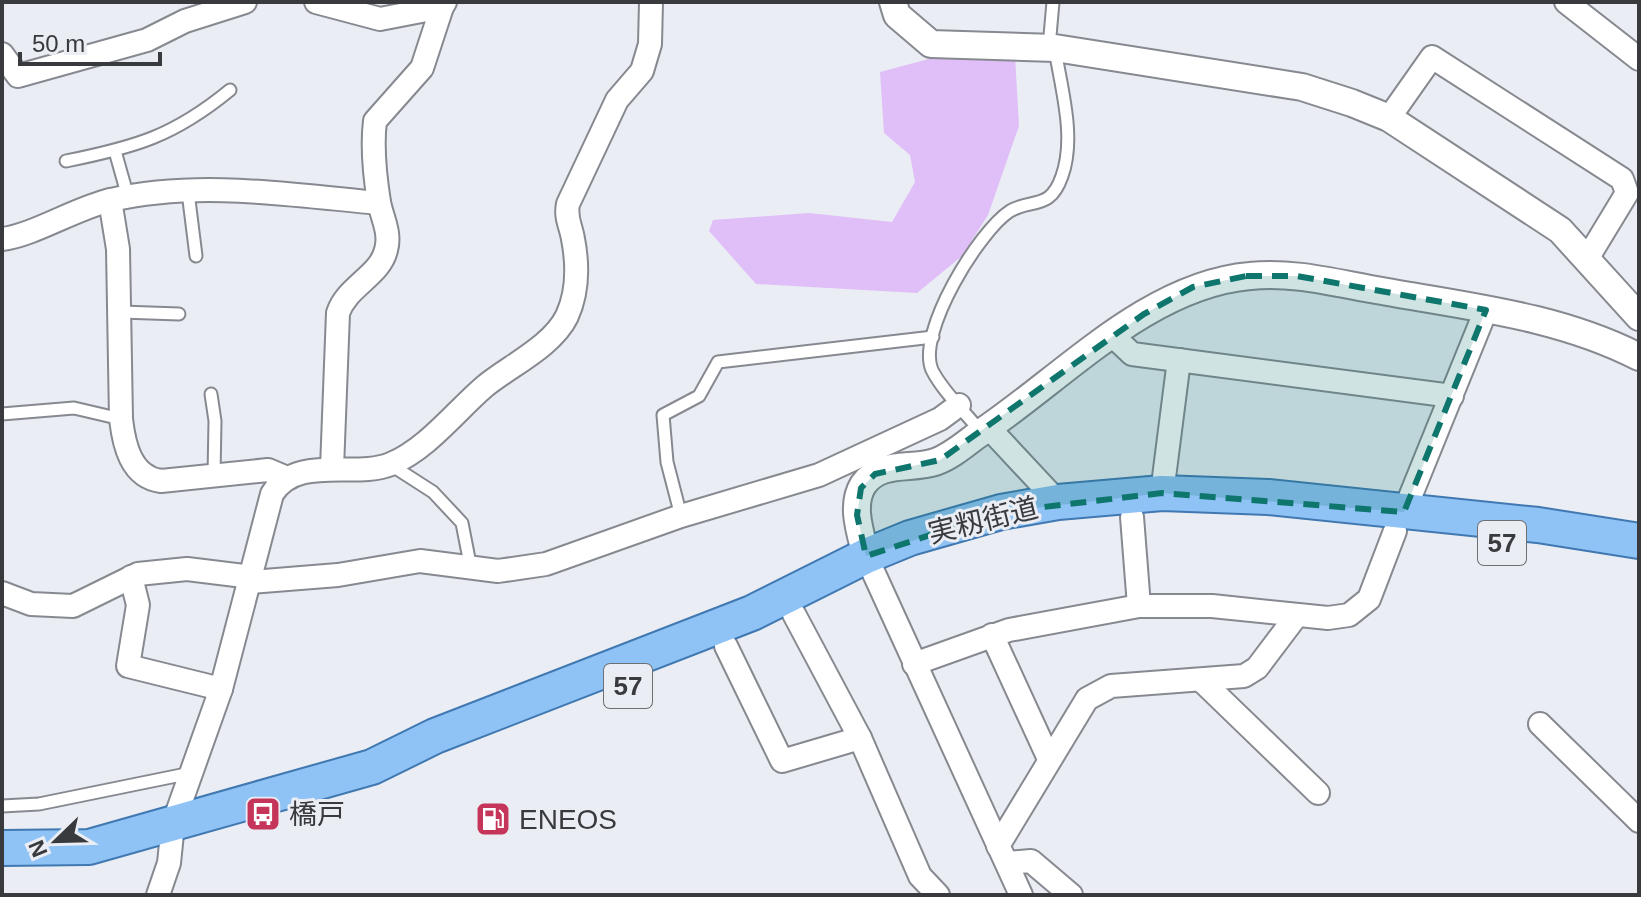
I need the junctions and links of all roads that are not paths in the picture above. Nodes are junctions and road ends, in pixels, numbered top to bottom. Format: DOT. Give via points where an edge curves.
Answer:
graph roads {
  1 [pos="245,2"];
  2 [pos="316,2"];
  3 [pos="651,2"];
  4 [pos="893,2"];
  5 [pos="1053,2"];
  6 [pos="1566,2"];
  7 [pos="443,5"];
  8 [pos="1052,48"];
  9 [pos="2,54"];
  10 [pos="1639,59"];
  11 [pos="230,90"];
  12 [pos="1389,118"];
  13 [pos="115,151"];
  14 [pos="66,161"];
  15 [pos="188,192"];
  16 [pos="119,198"];
  17 [pos="379,203"];
  18 [pos="2,239"];
  19 [pos="196,256"];
  20 [pos="1587,259"];
  21 [pos="1486,310"];
  22 [pos="121,312"];
  23 [pos="179,314"];
  24 [pos="1639,317"];
  25 [pos="1113,336"];
  26 [pos="933,337"];
  27 [pos="1639,357"];
  28 [pos="1179,360"];
  29 [pos="211,394"];
  30 [pos="1452,396"];
  31 [pos="959,405"];
  32 [pos="2,414"];
  33 [pos="121,419"];
  34 [pos="985,430"];
  35 [pos="390,465"];
  36 [pos="332,468"];
  37 [pos="214,475"];
  38 [pos="287,478"];
  39 [pos="1162,493"];
  40 [pos="1058,502"];
  41 [pos="681,516"];
  42 [pos="1132,517"];
  43 [pos="1400,522"];
  44 [pos="1639,541"];
  45 [pos="1639,563"];
  46 [pos="870,567"];
  47 [pos="471,569"];
  48 [pos="131,577"];
  49 [pos="251,579"];
  50 [pos="2,593"];
  51 [pos="1139,606"];
  52 [pos="794,614"];
  53 [pos="1297,615"];
  54 [pos="992,635"];
  55 [pos="726,646"];
  56 [pos="914,664"];
  57 [pos="1202,681"];
  58 [pos="221,689"];
  59 [pos="1540,724"];
  60 [pos="860,738"];
  61 [pos="1049,759"];
  62 [pos="372,767"];
  63 [pos="192,773"];
  64 [pos="1318,793"];
  65 [pos="2,806"];
  66 [pos="1639,821"];
  67 [pos="173,824"];
  68 [pos="2,848"];
  69 [pos="1002,854"];
  70 [pos="158,895"];
  71 [pos="938,895"];
  72 [pos="1021,895"];
  73 [pos="1071,895"];
  1 -- 9 [label="street" via="147,40 18,76"];
  2 -- 7 [label="street" via="380,19"];
  3 -- 35 [label="street" via="650,44 642,71 617,100 568,204 577,273 566,319 419,447"];
  4 -- 8 [label="street" via="897,15 931,44"];
  5 -- 8 [label="lane"];
  6 -- 10 [label="street"];
  7 -- 17 [label="street" via="422,68 375,121"];
  8 -- 12 [label="street" via="1302,87"];
  8 -- 26 [label="lane" via="1067,132 1062,179 1050,197 1013,209 983,237 949,292"];
  11 -- 13 [label="lane" via="197,118 161,137"];
  12 -- 20 [label="street" via="1560,230"];
  12 -- 20 [label="street" via="1432,57 1622,179 1627,193"];
  13 -- 14 [label="lane"];
  13 -- 16 [label="lane"];
  15 -- 16 [label="street"];
  15 -- 17 [label="street" via="247,190"];
  15 -- 19 [label="lane"];
  16 -- 18 [label="street"];
  16 -- 22 [label="street"];
  17 -- 36 [label="street" via="388,245 384,261 356,286 338,313"];
  20 -- 24 [label="street"];
  21 -- 25 [label="street" via="1297,276 1246,276 1179,293"];
  21 -- 27 [label="street" via="1573,328"];
  21 -- 30 [label="street"];
  22 -- 23 [label="lane"];
  22 -- 33 [label="street"];
  25 -- 28 [label="street" via="1132,354"];
  25 -- 34 [label="street"];
  26 -- 31 [label="lane" via="931,368"];
  26 -- 41 [label="lane" via="718,362 699,396 663,415 667,462"];
  28 -- 30 [label="street"];
  28 -- 39 [label="street"];
  29 -- 37 [label="lane"];
  30 -- 43 [label="street"];
  31 -- 34 [label="lane"];
  31 -- 41 [label="street" via="940,419 819,475"];
  32 -- 33 [label="lane" via="74,408"];
  33 -- 37 [label="street" via="141,475 161,481"];
  34 -- 40 [label="street"];
  34 -- 46 [label="street" via="940,460 884,469 865,483 857,515"];
  35 -- 36 [label="street"];
  35 -- 47 [label="lane" via="433,492 462,523"];
  36 -- 38 [label="street"];
  37 -- 38 [label="street" via="268,470"];
  38 -- 49 [label="street" via="272,494"];
  39 -- 40 [label="main road, 実籾街道 / 57"];
  39 -- 43 [label="main road, 実籾街道 / 57" via="1268,497"];
  40 -- 46 [label="main road, 実籾街道 / 57" via="910,538"];
  41 -- 47 [label="street" via="546,564 506,571"];
  42 -- 43 [label="main road, 実籾街道 / 57" via="1164,512"];
  42 -- 46 [label="main road, 実籾街道 / 57" via="998,534"];
  42 -- 51 [label="street"];
  43 -- 44 [label="main road, 実籾街道 / 57" via="1538,525"];
  43 -- 45 [label="main road, 実籾街道 / 57"];
  43 -- 53 [label="street" via="1369,599 1349,615"];
  46 -- 52 [label="main road, 実籾街道 / 57"];
  46 -- 56 [label="street"];
  46 -- 62 [label="main road, 実籾街道 / 57" via="435,736"];
  47 -- 49 [label="street" via="420,561 338,575"];
  48 -- 49 [label="street" via="187,569"];
  48 -- 50 [label="street" via="73,606 31,604"];
  48 -- 58 [label="street" via="138,605 128,666"];
  49 -- 58 [label="street"];
  51 -- 53 [label="street" via="1212,606"];
  51 -- 54 [label="street"];
  52 -- 55 [label="main road, 実籾街道 / 57"];
  52 -- 60 [label="street"];
  53 -- 57 [label="street" via="1257,668 1244,676"];
  54 -- 56 [label="street"];
  54 -- 61 [label="street"];
  55 -- 60 [label="street" via="782,761"];
  55 -- 62 [label="main road, 実籾街道 / 57" via="555,715 401,764"];
  56 -- 69 [label="street"];
  57 -- 61 [label="street" via="1098,690 1076,714"];
  57 -- 64 [label="street"];
  58 -- 63 [label="street"];
  59 -- 66 [label="street"];
  60 -- 71 [label="street" via="920,876"];
  61 -- 69 [label="street"];
  62 -- 67 [label="main road, 実籾街道 / 57"];
  63 -- 65 [label="lane" via="39,804"];
  63 -- 67 [label="street"];
  67 -- 68 [label="main road, 実籾街道 / 57" via="89,847"];
  67 -- 70 [label="street" via="169,863"];
  69 -- 72 [label="street"];
  69 -- 73 [label="street" via="1031,861"];
}
